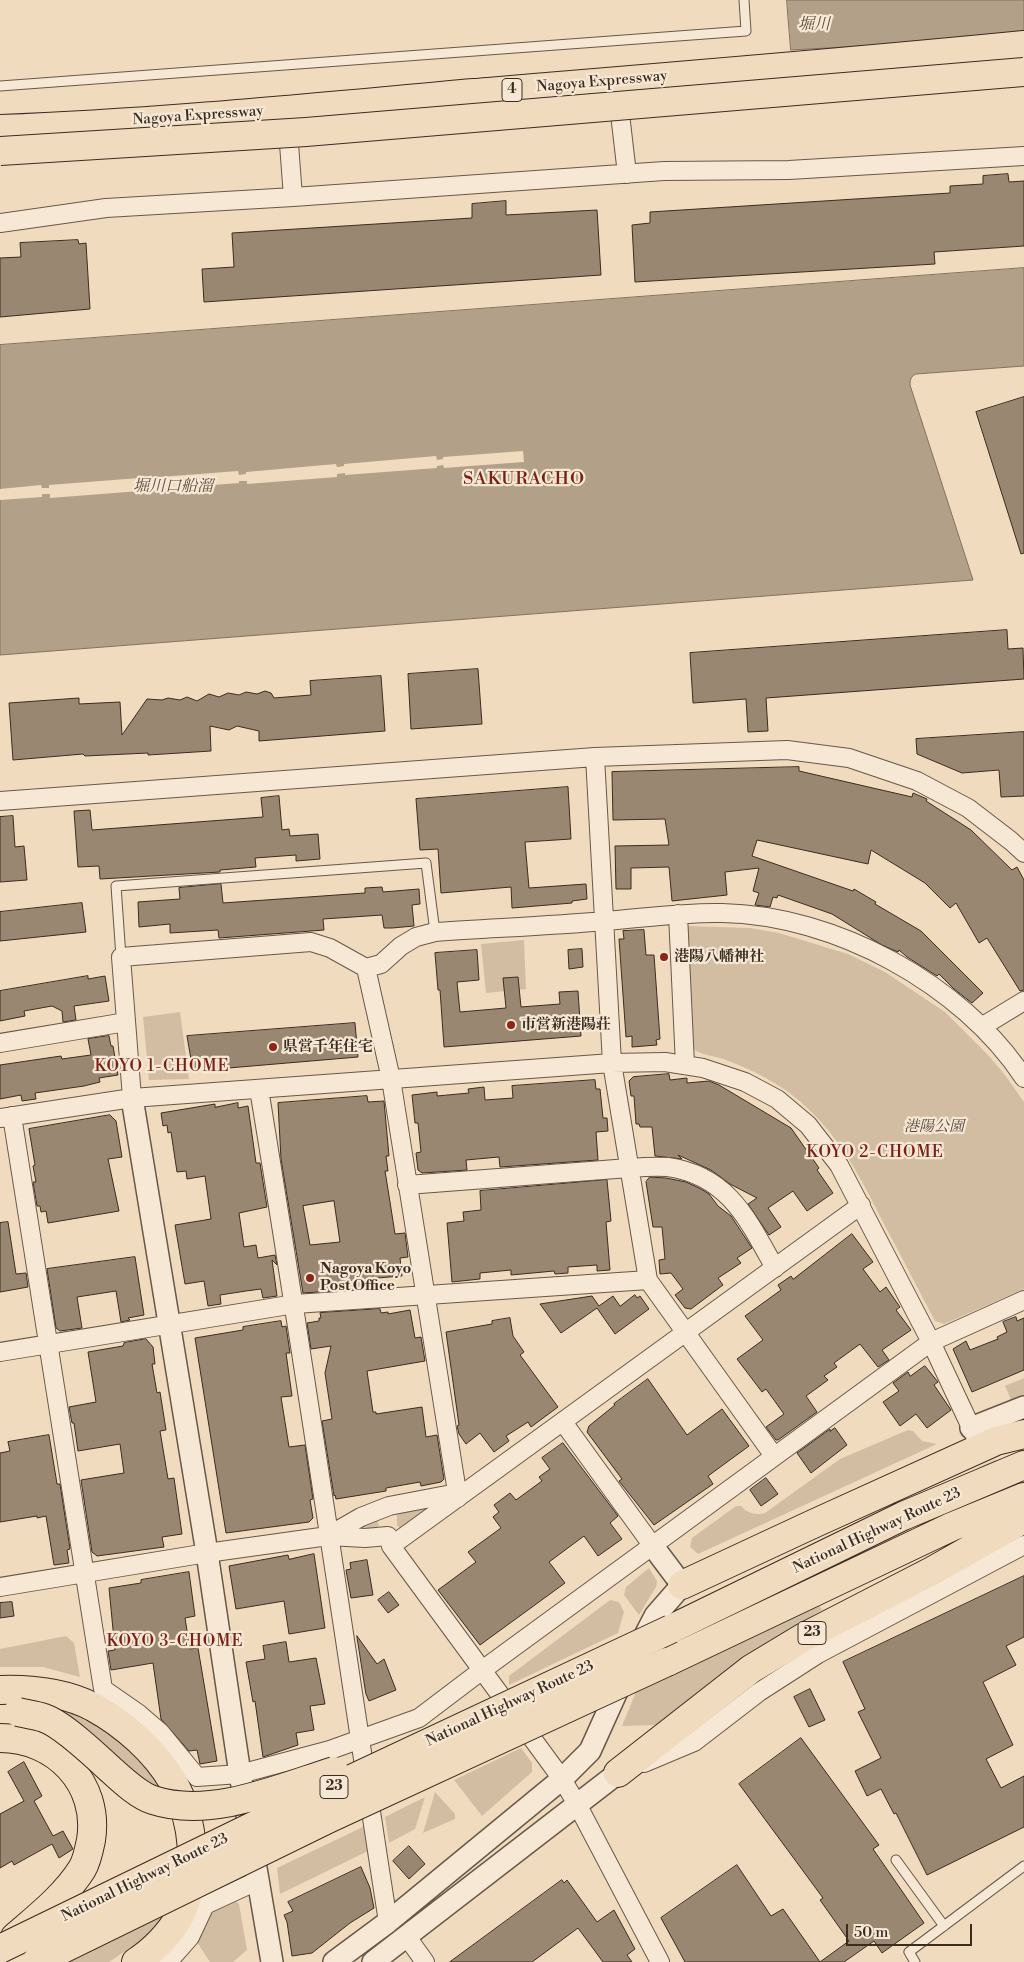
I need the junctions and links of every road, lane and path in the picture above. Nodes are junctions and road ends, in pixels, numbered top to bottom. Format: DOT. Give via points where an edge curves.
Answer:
graph roads {
  1 [pos="744,0"];
  2 [pos="1024,45"];
  3 [pos="1024,60"];
  4 [pos="1024,72"];
  5 [pos="0,86"];
  6 [pos="620,114"];
  7 [pos="0,129"];
  8 [pos="289,144"];
  9 [pos="0,151"];
  10 [pos="1024,156"];
  11 [pos="0,164"];
  12 [pos="627,174"];
  13 [pos="293,197"];
  14 [pos="0,223"];
  15 [pos="595,757"];
  16 [pos="0,801"];
  17 [pos="1024,853"];
  18 [pos="678,914"];
  19 [pos="604,921"];
  20 [pos="435,932"];
  21 [pos="121,957"];
  22 [pos="366,968"];
  23 [pos="1024,1001"];
  24 [pos="126,1022"];
  25 [pos="982,1026"];
  26 [pos="0,1043"];
  27 [pos="612,1063"];
  28 [pos="684,1065"];
  29 [pos="1024,1078"];
  30 [pos="391,1079"];
  31 [pos="259,1089"];
  32 [pos="132,1098"];
  33 [pos="6,1117"];
  34 [pos="629,1168"];
  35 [pos="407,1185"];
  36 [pos="860,1206"];
  37 [pos="775,1268"];
  38 [pos="648,1280"];
  39 [pos="425,1295"];
  40 [pos="1024,1300"];
  41 [pos="295,1304"];
  42 [pos="170,1325"];
  43 [pos="686,1333"];
  44 [pos="931,1342"];
  45 [pos="49,1344"];
  46 [pos="0,1352"];
  47 [pos="1024,1408"];
  48 [pos="563,1422"];
  49 [pos="973,1432"];
  50 [pos="1024,1434"];
  51 [pos="774,1456"];
  52 [pos="1024,1465"];
  53 [pos="458,1496"];
  54 [pos="1024,1497"];
  55 [pos="385,1508"];
  56 [pos="1024,1535"];
  57 [pos="328,1536"];
  58 [pos="389,1541"];
  59 [pos="652,1545"];
  60 [pos="207,1553"];
  61 [pos="84,1573"];
  62 [pos="682,1585"];
  63 [pos="0,1587"];
  64 [pos="481,1670"];
  65 [pos="0,1690"];
  66 [pos="9,1713"];
  67 [pos="0,1738"];
  68 [pos="434,1739"];
  69 [pos="359,1740"];
  70 [pos="240,1774"];
  71 [pos="618,1774"];
  72 [pos="562,1779"];
  73 [pos="578,1806"];
  74 [pos="896,1860"];
  75 [pos="1024,1866"];
  76 [pos="257,1881"];
  77 [pos="388,1922"];
  78 [pos="944,1926"];
  79 [pos="407,1937"];
  80 [pos="1,1948"];
  81 [pos="36,1962"];
  82 [pos="136,1962"];
  83 [pos="168,1962"];
  84 [pos="272,1962"];
  85 [pos="334,1962"];
  86 [pos="373,1962"];
  87 [pos="425,1962"];
  88 [pos="660,1962"];
  89 [pos="915,1962"];
  1 -- 5 [label="lane" via="746,31"];
  2 -- 7 [label="highway, Nagoya Expressway / 4" via="303,108"];
  3 -- 6 [label="street"];
  4 -- 9 [label="highway, Nagoya Expressway / 4, bridge" via="316,131"];
  6 -- 8 [label="street"];
  6 -- 12 [label="street"];
  8 -- 11 [label="street"];
  8 -- 13 [label="street"];
  10 -- 12 [label="street" via="789,170"];
  12 -- 13 [label="street"];
  13 -- 14 [label="street" via="106,208"];
  15 -- 16 [label="street"];
  15 -- 17 [label="street" via="787,750 849,758 917,781 968,808"];
  15 -- 19 [label="street"];
  18 -- 19 [label="street"];
  18 -- 25 [label="street" via="724,913 785,921 852,942 924,981"];
  18 -- 28 [label="street"];
  19 -- 20 [label="street"];
  19 -- 27 [label="street"];
  20 -- 21 [label="lane" via="426,863 116,886"];
  20 -- 22 [label="street" via="416,937 381,964"];
  21 -- 22 [label="street" via="311,942 330,948"];
  21 -- 24 [label="street"];
  22 -- 30 [label="street"];
  23 -- 25 [label="street"];
  24 -- 26 [label="street"];
  24 -- 32 [label="street"];
  25 -- 29 [label="street"];
  27 -- 28 [label="street"];
  27 -- 30 [label="street"];
  27 -- 34 [label="street"];
  28 -- 36 [label="street" via="744,1082 777,1099 808,1125 839,1165"];
  30 -- 31 [label="street"];
  30 -- 35 [label="street"];
  31 -- 32 [label="street"];
  31 -- 41 [label="street"];
  32 -- 33 [label="street"];
  32 -- 42 [label="street"];
  33 -- 45 [label="street"];
  34 -- 35 [label="street"];
  34 -- 37 [label="street" via="666,1167 706,1178 742,1211"];
  34 -- 38 [label="street"];
  35 -- 39 [label="street"];
  36 -- 37 [label="street"];
  36 -- 44 [label="street"];
  37 -- 43 [label="street"];
  38 -- 39 [label="street"];
  38 -- 43 [label="street"];
  39 -- 41 [label="street"];
  39 -- 53 [label="street"];
  40 -- 44 [label="street"];
  41 -- 42 [label="street"];
  41 -- 57 [label="street"];
  42 -- 45 [label="street"];
  42 -- 60 [label="street"];
  43 -- 48 [label="street"];
  43 -- 51 [label="street"];
  44 -- 49 [label="street"];
  44 -- 51 [label="street"];
  45 -- 46 [label="street"];
  45 -- 61 [label="street"];
  47 -- 49 [label="street"];
  48 -- 53 [label="street"];
  48 -- 59 [label="street"];
  50 -- 62 [label="highway" via="996,1441"];
  51 -- 59 [label="street"];
  52 -- 68 [label="highway, National Highway Route 23 / 23, bridge" via="903,1516"];
  53 -- 55 [label="street"];
  53 -- 58 [label="street"];
  54 -- 81 [label="highway, National Highway Route 23 / 23, bridge" via="951,1527 337,1815"];
  55 -- 57 [label="street" via="361,1517"];
  55 -- 58 [label="street"];
  56 -- 71 [label="highway, 23" via="932,1570 804,1637 751,1669"];
  57 -- 58 [label="street"];
  57 -- 60 [label="street"];
  57 -- 69 [label="street"];
  58 -- 64 [label="street"];
  59 -- 62 [label="street"];
  59 -- 64 [label="street"];
  60 -- 61 [label="street"];
  60 -- 70 [label="street"];
  61 -- 63 [label="street"];
  61 -- 70 [label="street" via="103,1690 140,1714 160,1732 197,1778"];
  62 -- 72 [label="street" via="654,1616 590,1751"];
  64 -- 69 [label="street" via="419,1718"];
  64 -- 72 [label="street"];
  65 -- 82 [label="highway" via="40,1691 92,1707 133,1734 172,1782 188,1818 192,1870 181,1913 174,1925"];
  66 -- 68 [label="highway, 23, bridge" via="45,1718 151,1800 178,1806 246,1799"];
  67 -- 80 [label="highway, 23, bridge" via="34,1743 56,1754 70,1767 81,1782 89,1802 93,1827 90,1848 82,1868 68,1888"];
  68 -- 80 [label="highway, National Highway Route 23 / 23, bridge"];
  69 -- 70 [label="street"];
  69 -- 77 [label="street"];
  70 -- 76 [label="street"];
  71 -- 73 [label="street"];
  72 -- 73 [label="street"];
  72 -- 77 [label="street"];
  73 -- 79 [label="street"];
  73 -- 88 [label="street"];
  74 -- 78 [label="lane"];
  75 -- 78 [label="lane"];
  76 -- 83 [label="street" via="204,1905 190,1937"];
  76 -- 84 [label="street"];
  77 -- 85 [label="street"];
  78 -- 89 [label="lane" via="909,1952"];
  79 -- 86 [label="street"];
  79 -- 87 [label="street"];
}
